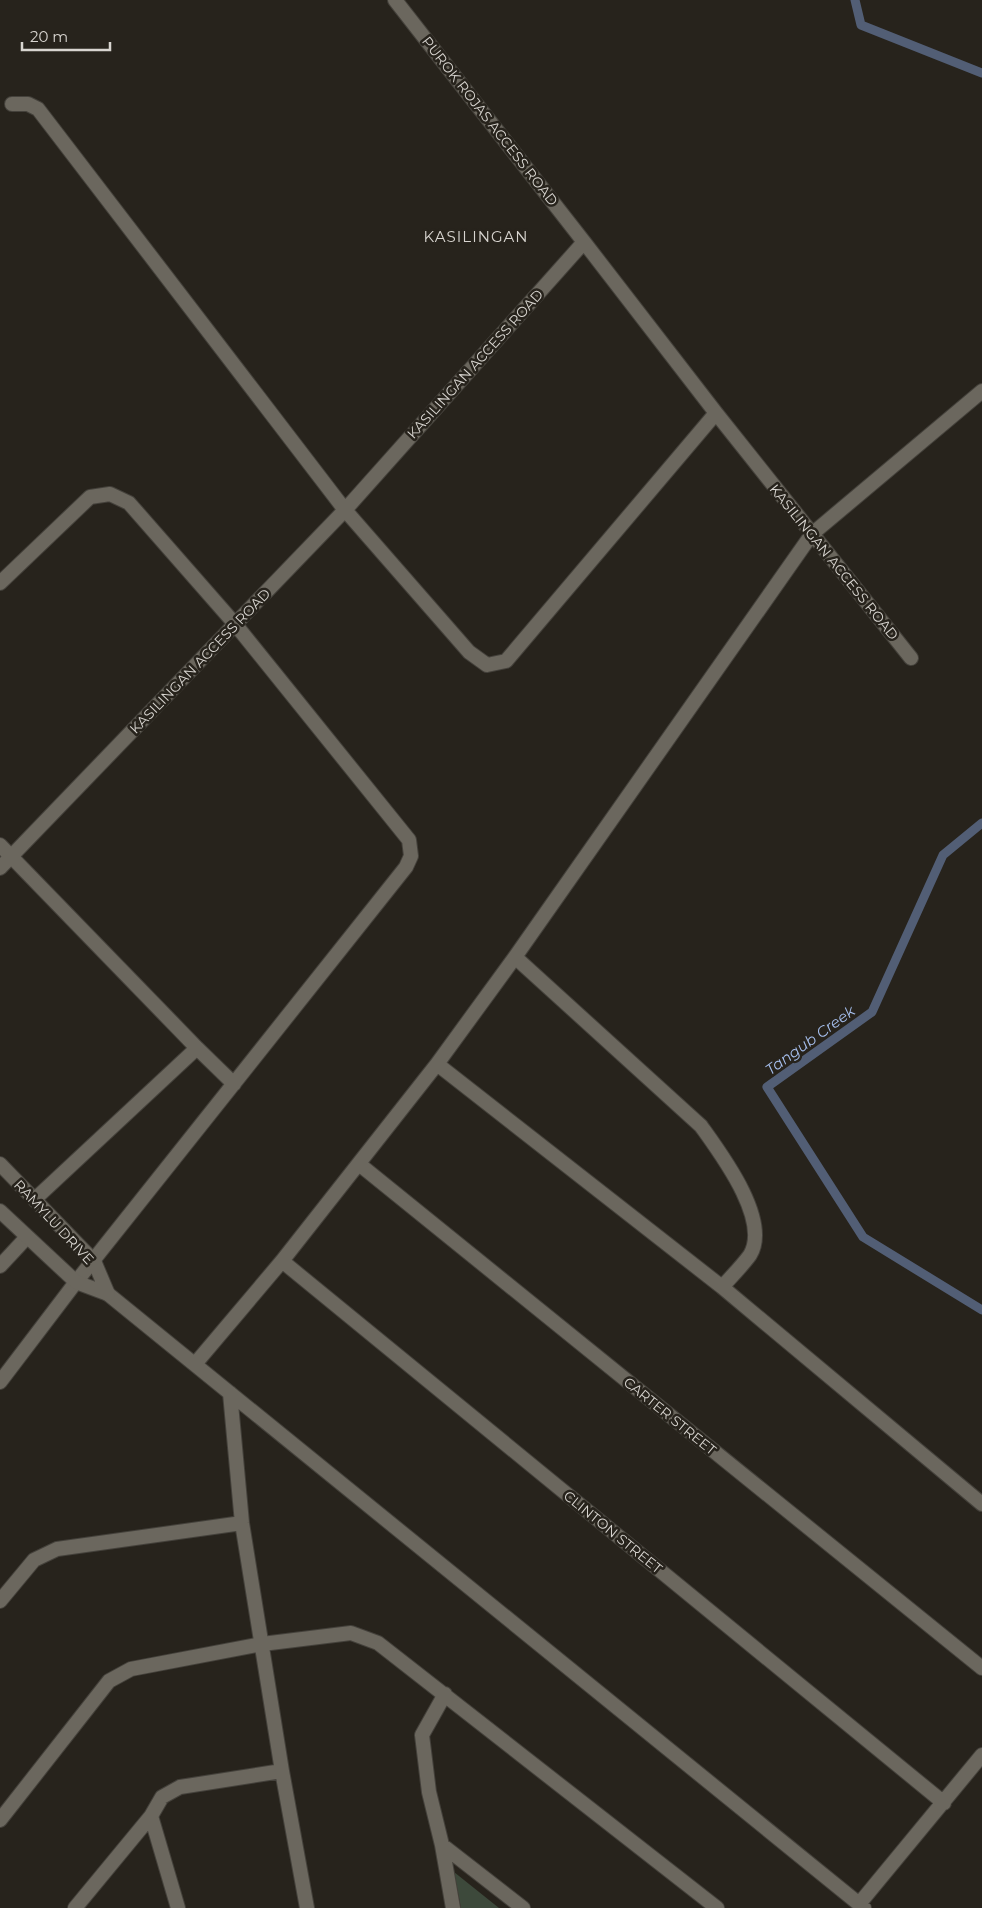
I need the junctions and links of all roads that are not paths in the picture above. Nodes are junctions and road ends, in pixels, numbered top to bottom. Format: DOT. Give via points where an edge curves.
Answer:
graph roads {
  1 [pos="395,0"];
  2 [pos="12,104"];
  3 [pos="584,242"];
  4 [pos="982,392"];
  5 [pos="716,413"];
  6 [pos="345,510"];
  7 [pos="812,534"];
  8 [pos="0,584"];
  9 [pos="235,624"];
  10 [pos="911,658"];
  11 [pos="0,845"];
  12 [pos="11,858"];
  13 [pos="0,868"];
  14 [pos="516,957"];
  15 [pos="197,1048"];
  16 [pos="437,1064"];
  17 [pos="234,1084"];
  18 [pos="0,1164"];
  19 [pos="359,1164"];
  20 [pos="35,1199"];
  21 [pos="0,1210"];
  22 [pos="27,1236"];
  23 [pos="94,1261"];
  24 [pos="282,1262"];
  25 [pos="0,1266"];
  26 [pos="76,1282"];
  27 [pos="722,1287"];
  28 [pos="108,1294"];
  29 [pos="196,1364"];
  30 [pos="0,1382"];
  31 [pos="230,1393"];
  32 [pos="982,1504"];
  33 [pos="242,1524"];
  34 [pos="0,1602"];
  35 [pos="262,1644"];
  36 [pos="982,1668"];
  37 [pos="445,1694"];
  38 [pos="982,1755"];
  39 [pos="282,1771"];
  40 [pos="944,1803"];
  41 [pos="151,1816"];
  42 [pos="0,1820"];
  43 [pos="442,1846"];
  44 [pos="862,1906"];
  45 [pos="75,1908"];
  46 [pos="178,1908"];
  47 [pos="307,1908"];
  48 [pos="453,1908"];
  49 [pos="523,1908"];
  50 [pos="717,1908"];
  1 -- 3 [label="street, PUROK ROJAS ACCESS ROAD"];
  2 -- 6 [label="street" via="28,104 38,109"];
  3 -- 5 [label="street, KASILINGAN ACCESS ROAD"];
  3 -- 6 [label="street, KASILINGAN ACCESS ROAD"];
  4 -- 7 [label="street"];
  5 -- 6 [label="street" via="506,661 487,665 468,652"];
  5 -- 7 [label="street, KASILINGAN ACCESS ROAD"];
  6 -- 9 [label="street, KASILINGAN ACCESS ROAD"];
  7 -- 10 [label="street, KASILINGAN ACCESS ROAD"];
  7 -- 14 [label="street"];
  8 -- 9 [label="street" via="90,497 110,494 129,504"];
  9 -- 12 [label="street, KASILINGAN ACCESS ROAD"];
  9 -- 17 [label="street" via="409,840 411,856 406,867"];
  11 -- 12 [label="street"];
  12 -- 13 [label="street, KASILINGAN ACCESS ROAD"];
  12 -- 15 [label="street"];
  14 -- 16 [label="street"];
  14 -- 27 [label="street" via="701,1126 724,1160 748,1201 755,1233 751,1254"];
  15 -- 17 [label="street"];
  15 -- 20 [label="street"];
  16 -- 19 [label="street"];
  16 -- 27 [label="street"];
  17 -- 23 [label="street"];
  18 -- 20 [label="street, RAMYLU DRIVE"];
  19 -- 24 [label="street"];
  19 -- 36 [label="street, CARTER STREET"];
  20 -- 23 [label="street, RAMYLU DRIVE"];
  21 -- 22 [label="street, RAMYLU DRIVE"];
  22 -- 25 [label="street"];
  22 -- 26 [label="street, RAMYLU DRIVE"];
  23 -- 26 [label="street"];
  23 -- 28 [label="street, RAMYLU DRIVE"];
  24 -- 29 [label="street"];
  24 -- 40 [label="street, CLINTON STREET"];
  26 -- 28 [label="street, RAMYLU DRIVE"];
  26 -- 30 [label="street"];
  27 -- 32 [label="street"];
  28 -- 29 [label="street"];
  29 -- 31 [label="street"];
  31 -- 33 [label="street"];
  31 -- 44 [label="street"];
  33 -- 34 [label="street" via="57,1549 34,1560"];
  33 -- 35 [label="street"];
  35 -- 37 [label="street" via="351,1633 378,1643"];
  35 -- 39 [label="street"];
  35 -- 42 [label="street" via="131,1669 108,1681"];
  37 -- 43 [label="street" via="422,1735 429,1792"];
  37 -- 50 [label="street"];
  38 -- 40 [label="street"];
  39 -- 41 [label="street" via="180,1786 162,1797"];
  39 -- 47 [label="street"];
  40 -- 44 [label="street"];
  41 -- 45 [label="street"];
  41 -- 46 [label="street"];
  43 -- 48 [label="street"];
  43 -- 49 [label="street"];
}
